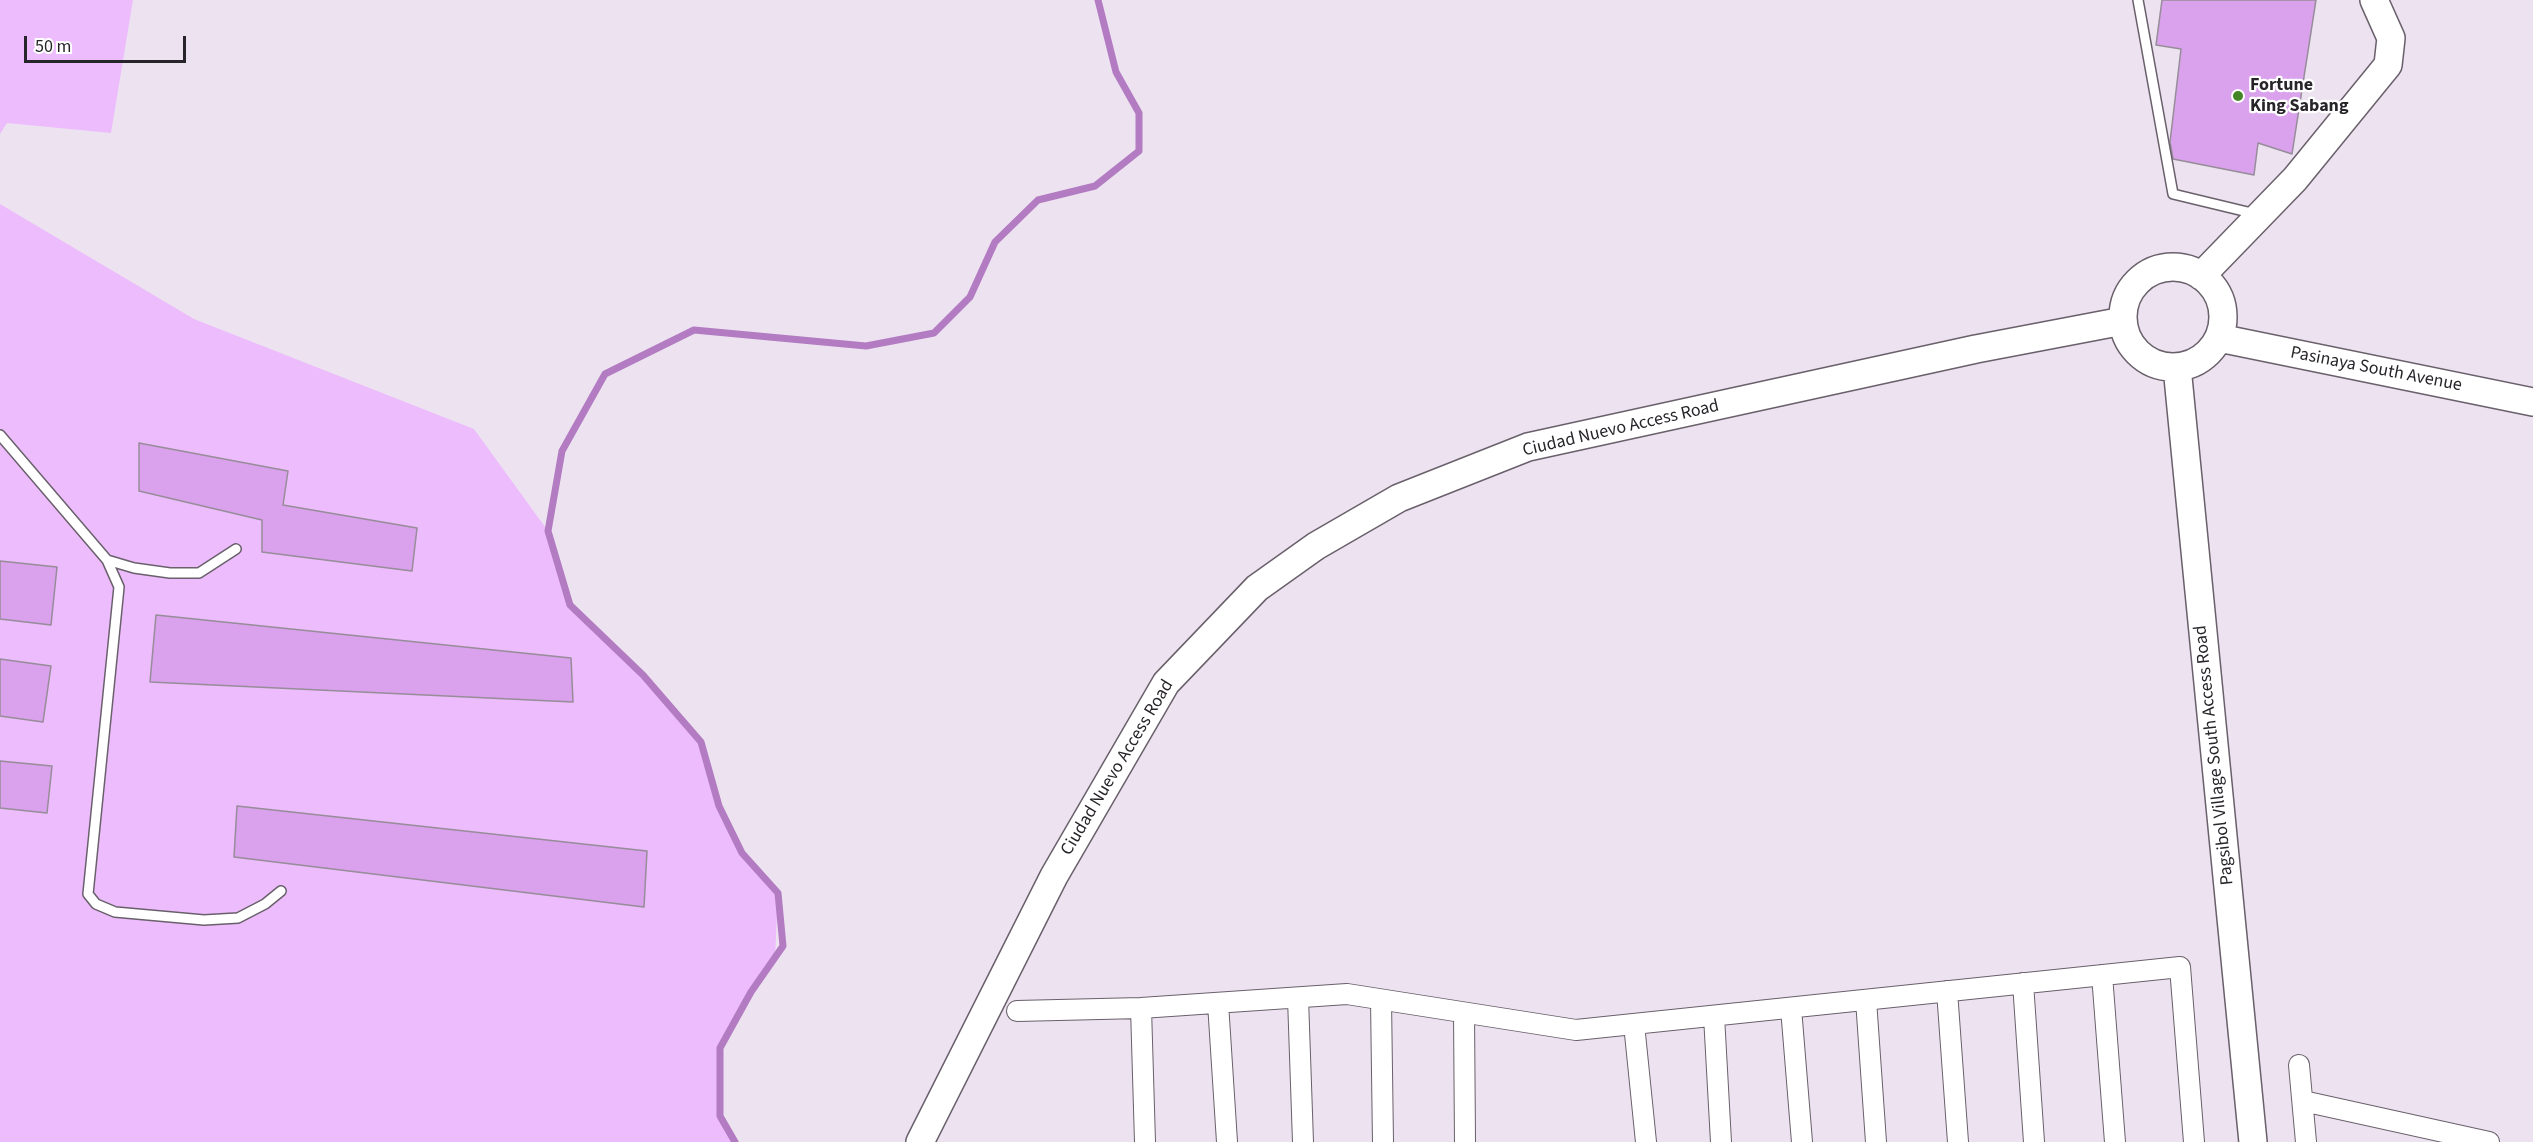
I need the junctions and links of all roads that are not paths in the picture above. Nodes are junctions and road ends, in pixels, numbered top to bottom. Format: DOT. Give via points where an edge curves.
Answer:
graph roads {
  1 [pos="2138,0"];
  2 [pos="2374,0"];
  3 [pos="2260,214"];
  4 [pos="2201,276"];
  5 [pos="2123,321"];
  6 [pos="2219,338"];
  7 [pos="2176,367"];
  8 [pos="2533,402"];
  9 [pos="0,435"];
  10 [pos="236,549"];
  11 [pos="107,560"];
  12 [pos="281,891"];
  13 [pos="2102,975"];
  14 [pos="2023,983"];
  15 [pos="1947,991"];
  16 [pos="1298,998"];
  17 [pos="1382,1000"];
  18 [pos="1866,1000"];
  19 [pos="1218,1003"];
  20 [pos="1141,1008"];
  21 [pos="1791,1008"];
  22 [pos="1017,1011"];
  23 [pos="1464,1012"];
  24 [pos="1714,1016"];
  25 [pos="1634,1024"];
  26 [pos="2299,1065"];
  27 [pos="2303,1101"];
  28 [pos="921,1142"];
  29 [pos="1145,1142"];
  30 [pos="1227,1142"];
  31 [pos="1303,1142"];
  32 [pos="1383,1142"];
  33 [pos="1465,1142"];
  34 [pos="1646,1142"];
  35 [pos="1721,1142"];
  36 [pos="1802,1142"];
  37 [pos="1876,1142"];
  38 [pos="1958,1142"];
  39 [pos="2034,1142"];
  40 [pos="2115,1142"];
  41 [pos="2194,1142"];
  42 [pos="2253,1142"];
  43 [pos="2306,1142"];
  44 [pos="2489,1142"];
  1 -- 3 [label="lane" via="2173,194"];
  2 -- 3 [label="street" via="2391,38 2388,65 2326,142"];
  3 -- 4 [label="street"];
  4 -- 5 [label="street" via="2171,267 2149,273 2139,279 2126,298"];
  4 -- 6 [label="street" via="2220,298 2223,318"];
  5 -- 7 [label="street" via="2130,344 2138,353 2159,365"];
  5 -- 28 [label="street, Ciudad Nuevo Access Road" via="1976,349 1528,447 1398,498 1316,546 1257,588 1166,683 1054,876"];
  6 -- 7 [label="street" via="2204,357"];
  6 -- 8 [label="street, Pasinaya South Avenue"];
  7 -- 42 [label="street, Pagsibol Village South Access Road"];
  9 -- 11 [label="lane"];
  10 -- 11 [label="lane" via="199,573 134,568"];
  11 -- 12 [label="lane" via="119,587 88,894 96,904 115,912 204,920 238,918 266,904"];
  13 -- 14 [label="street"];
  13 -- 40 [label="street"];
  13 -- 41 [label="street" via="2180,967"];
  14 -- 15 [label="street"];
  14 -- 39 [label="street"];
  15 -- 18 [label="street"];
  15 -- 38 [label="street"];
  16 -- 17 [label="street" via="1347,994"];
  16 -- 19 [label="street"];
  16 -- 31 [label="street"];
  17 -- 23 [label="street"];
  17 -- 32 [label="street"];
  18 -- 21 [label="street"];
  18 -- 37 [label="street"];
  19 -- 20 [label="street"];
  19 -- 30 [label="street"];
  20 -- 22 [label="street"];
  20 -- 29 [label="street"];
  21 -- 24 [label="street"];
  21 -- 36 [label="street"];
  23 -- 25 [label="street" via="1576,1030"];
  23 -- 33 [label="street"];
  24 -- 25 [label="street"];
  24 -- 35 [label="street"];
  25 -- 34 [label="street"];
  26 -- 27 [label="street"];
  27 -- 43 [label="street"];
  27 -- 44 [label="street"];
}
